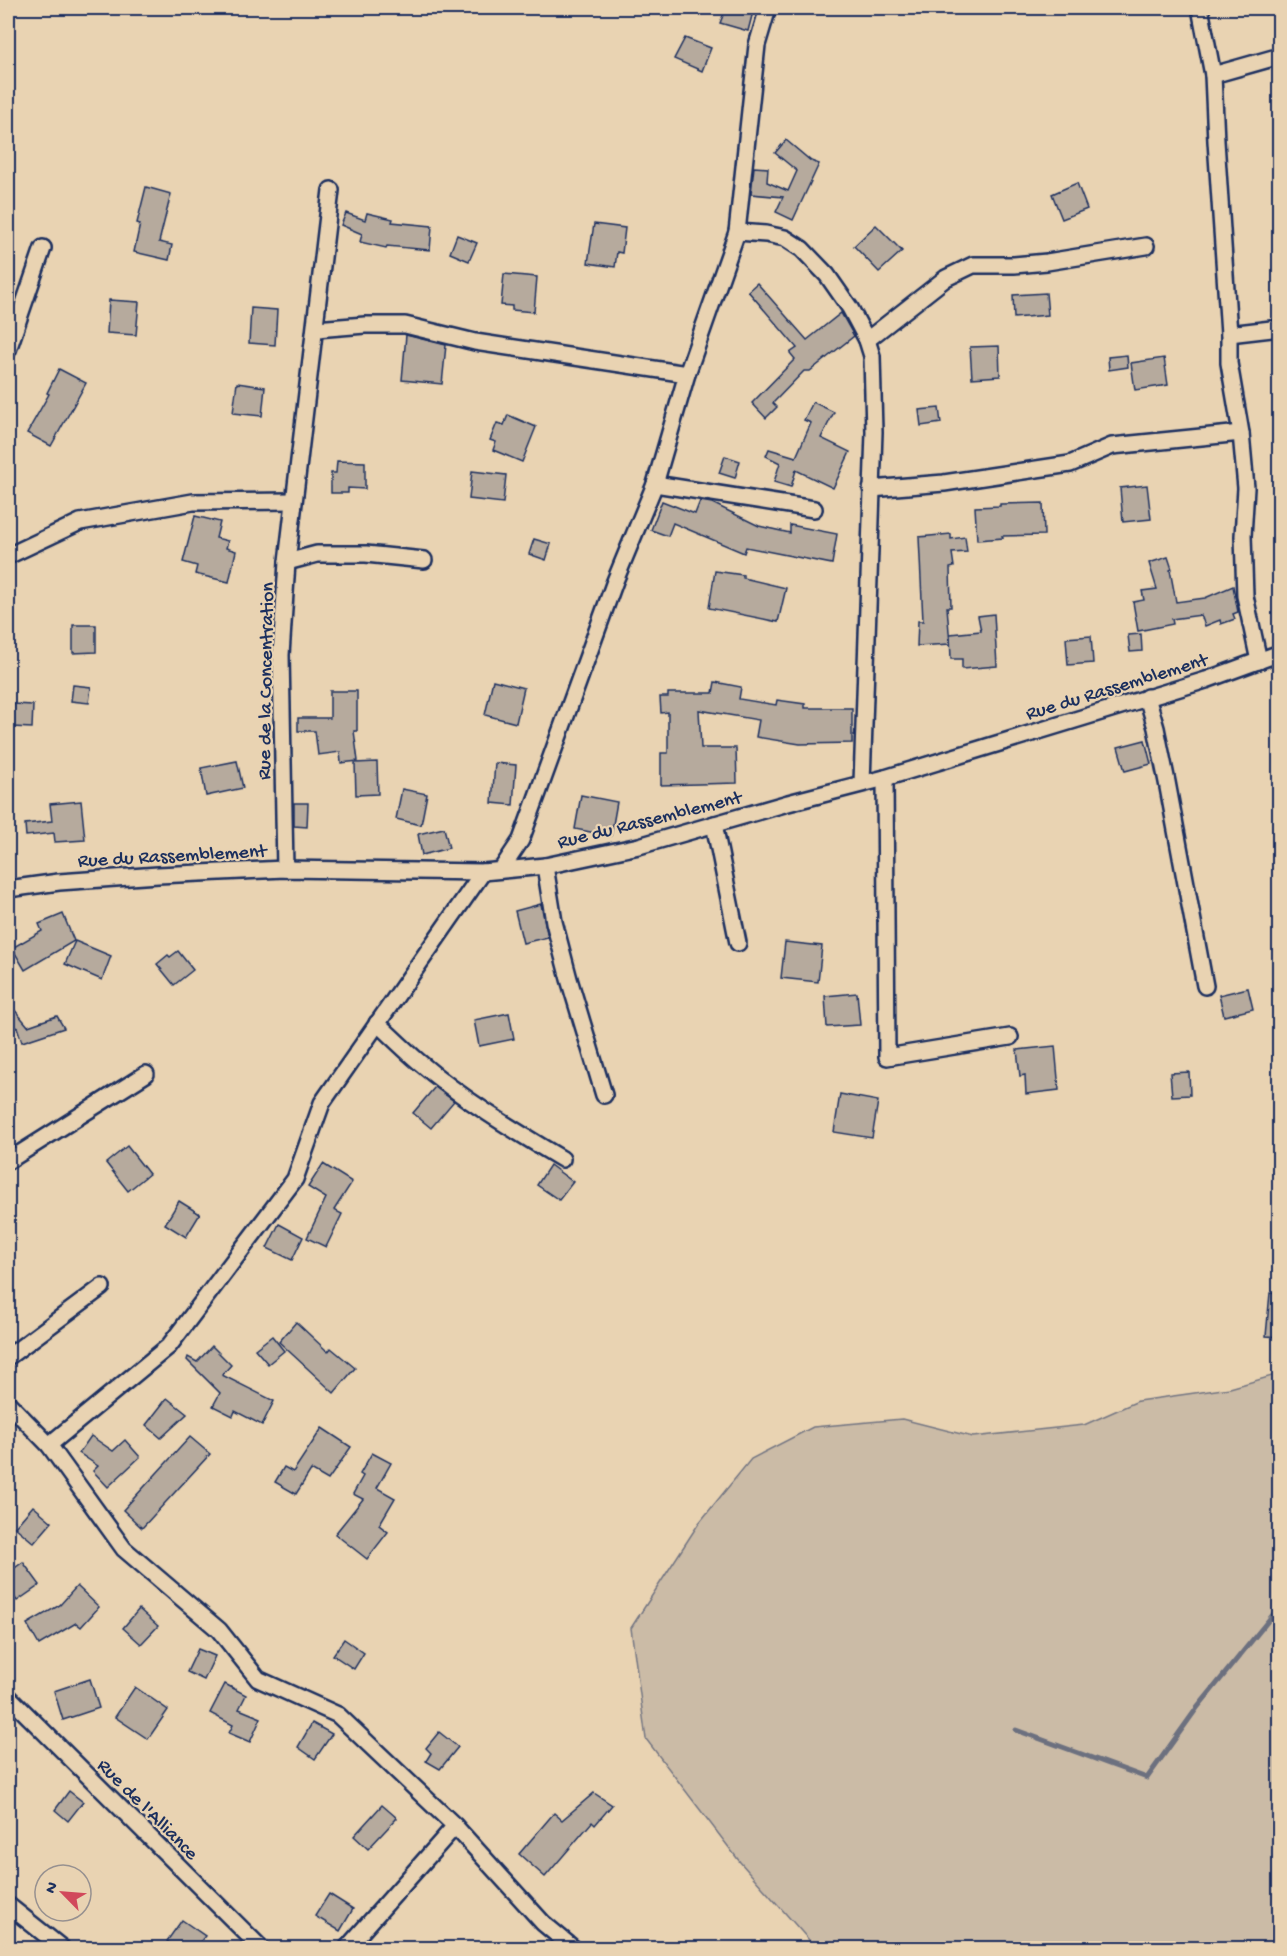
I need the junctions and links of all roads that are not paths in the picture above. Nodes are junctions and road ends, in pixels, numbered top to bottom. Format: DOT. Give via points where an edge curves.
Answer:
graph roads {
  1 [pos="768,8"];
  2 [pos="1200,8"];
  3 [pos="1280,56"];
  4 [pos="1213,75"];
  5 [pos="331,190"];
  6 [pos="737,232"];
  7 [pos="1146,246"];
  8 [pos="43,248"];
  9 [pos="1280,328"];
  10 [pos="316,329"];
  11 [pos="1229,334"];
  12 [pos="867,340"];
  13 [pos="8,350"];
  14 [pos="687,374"];
  15 [pos="1241,433"];
  16 [pos="656,484"];
  17 [pos="871,489"];
  18 [pos="293,501"];
  19 [pos="814,509"];
  20 [pos="8,556"];
  21 [pos="424,560"];
  22 [pos="286,562"];
  23 [pos="1280,653"];
  24 [pos="1259,661"];
  25 [pos="1147,697"];
  26 [pos="885,778"];
  27 [pos="862,783"];
  28 [pos="714,824"];
  29 [pos="545,866"];
  30 [pos="285,869"];
  31 [pos="501,870"];
  32 [pos="483,872"];
  33 [pos="8,889"];
  34 [pos="738,943"];
  35 [pos="1205,986"];
  36 [pos="377,1023"];
  37 [pos="1010,1037"];
  38 [pos="146,1074"];
  39 [pos="603,1095"];
  40 [pos="562,1159"];
  41 [pos="8,1161"];
  42 [pos="102,1287"];
  43 [pos="8,1357"];
  44 [pos="8,1403"];
  45 [pos="49,1444"];
  46 [pos="8,1696"];
  47 [pos="455,1826"];
  48 [pos="8,1905"];
  49 [pos="62,1948"];
  50 [pos="261,1948"];
  51 [pos="347,1948"];
  52 [pos="573,1948"];
  1 -- 6 [label="street" via="758,45"];
  2 -- 4 [label="street"];
  3 -- 4 [label="street"];
  4 -- 11 [label="street"];
  5 -- 10 [label="street, Rue de la Concentration"];
  6 -- 12 [label="street" via="785,238 802,249 827,275"];
  6 -- 14 [label="street"];
  7 -- 12 [label="street" via="1047,262 974,265 946,278"];
  8 -- 13 [label="street"];
  9 -- 11 [label="street"];
  10 -- 14 [label="street" via="405,325 475,342"];
  10 -- 18 [label="street, Rue de la Concentration"];
  11 -- 15 [label="street" via="1229,363"];
  12 -- 17 [label="street" via="875,395"];
  14 -- 16 [label="street"];
  15 -- 17 [label="street" via="1112,446 1070,464 944,483"];
  15 -- 24 [label="street" via="1246,488 1245,596"];
  16 -- 19 [label="street"];
  16 -- 31 [label="street" via="615,581 522,840"];
  17 -- 27 [label="street"];
  18 -- 20 [label="street" via="193,502 80,522"];
  18 -- 22 [label="street, Rue de la Concentration"];
  21 -- 22 [label="street" via="317,554"];
  22 -- 30 [label="street, Rue de la Concentration" via="280,656"];
  23 -- 24 [label="street, Rue du Rassemblement"];
  24 -- 25 [label="street, Rue du Rassemblement"];
  25 -- 26 [label="street, Rue du Rassemblement"];
  25 -- 35 [label="street"];
  26 -- 27 [label="street, Rue du Rassemblement"];
  26 -- 37 [label="street" via="887,1057"];
  27 -- 28 [label="street, Rue du Rassemblement"];
  28 -- 29 [label="street, Rue du Rassemblement" via="639,846"];
  28 -- 34 [label="street"];
  29 -- 31 [label="street, Rue du Rassemblement"];
  29 -- 39 [label="street" via="554,922"];
  30 -- 32 [label="street, Rue du Rassemblement"];
  30 -- 33 [label="street, Rue du Rassemblement" via="158,874"];
  31 -- 32 [label="street, Rue du Rassemblement"];
  32 -- 36 [label="street"];
  36 -- 40 [label="street" via="460,1093"];
  36 -- 45 [label="street" via="322,1103 296,1179 169,1346"];
  38 -- 41 [label="street"];
  42 -- 43 [label="street"];
  44 -- 45 [label="street"];
  45 -- 47 [label="street" via="124,1550 219,1630 258,1679 339,1715"];
  46 -- 50 [label="street, Rue de l'Alliance"];
  47 -- 51 [label="street"];
  47 -- 52 [label="street" via="543,1923"];
  48 -- 49 [label="street"];
}
